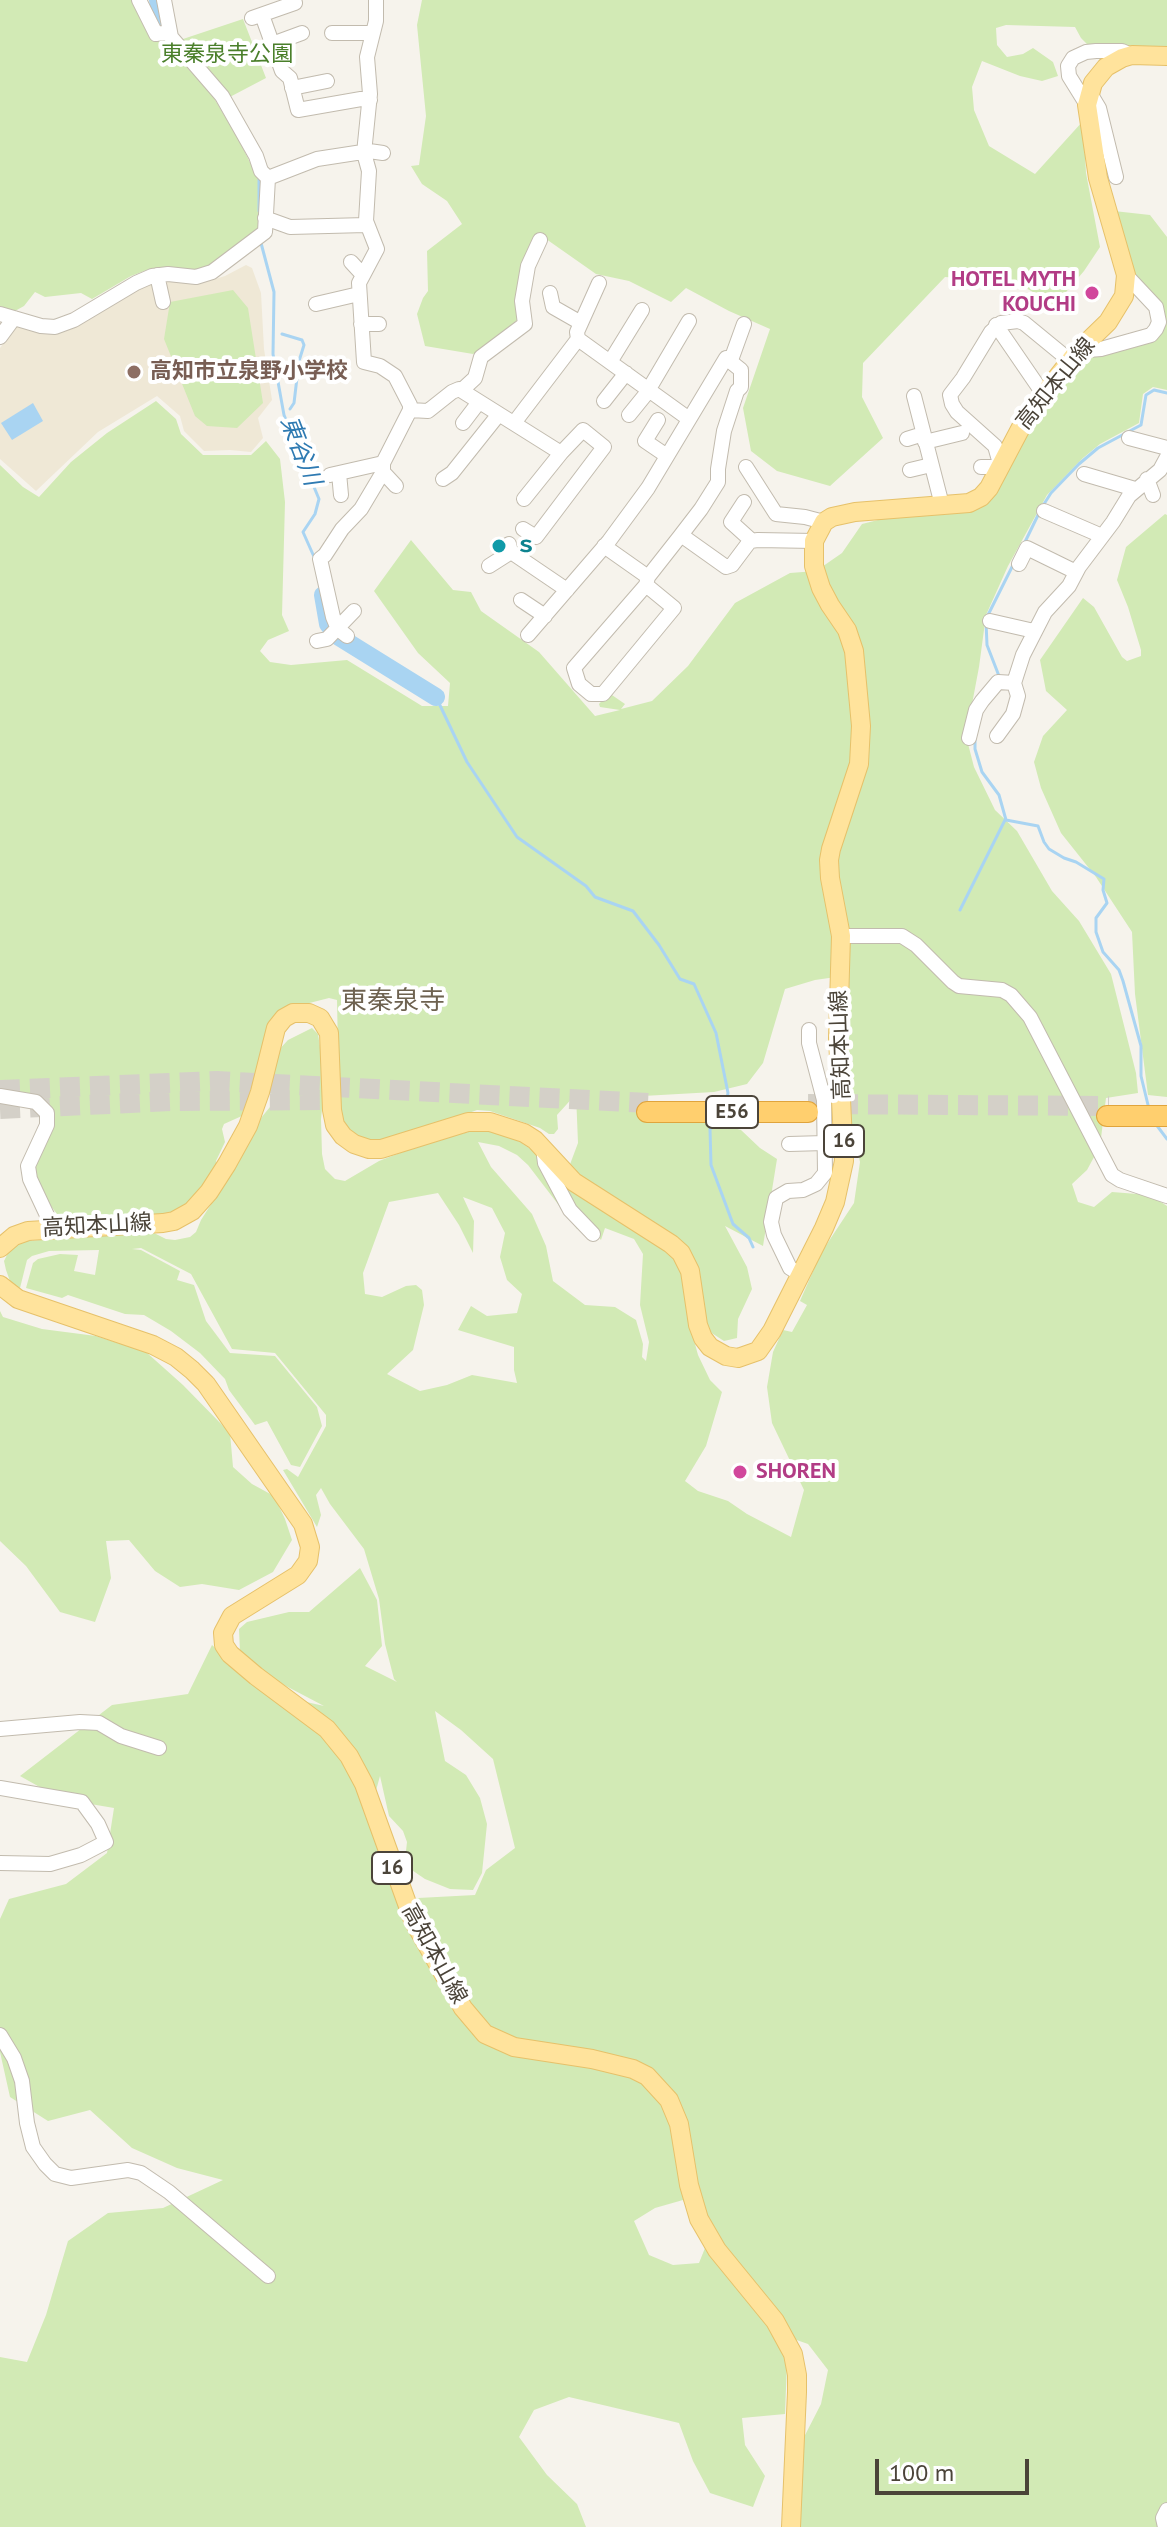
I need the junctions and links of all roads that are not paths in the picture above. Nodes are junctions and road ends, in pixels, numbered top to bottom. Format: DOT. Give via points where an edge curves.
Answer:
graph roads {
  1 [pos="139,0"];
  2 [pos="164,0"];
  3 [pos="376,0"];
  4 [pos="295,3"];
  5 [pos="165,33"];
  6 [pos="302,33"];
  7 [pos="332,33"];
  8 [pos="373,33"];
  9 [pos="272,44"];
  10 [pos="1132,55"];
  11 [pos="1167,56"];
  12 [pos="327,81"];
  13 [pos="292,88"];
  14 [pos="1089,99"];
  15 [pos="370,100"];
  16 [pos="364,153"];
  17 [pos="383,153"];
  18 [pos="1116,177"];
  19 [pos="268,178"];
  20 [pos="265,218"];
  21 [pos="366,225"];
  22 [pos="540,240"];
  23 [pos="351,262"];
  24 [pos="157,275"];
  25 [pos="363,275"];
  26 [pos="1126,275"];
  27 [pos="599,283"];
  28 [pos="550,293"];
  29 [pos="359,294"];
  30 [pos="163,302"];
  31 [pos="316,304"];
  32 [pos="642,310"];
  33 [pos="7,316"];
  34 [pos="689,321"];
  35 [pos="581,323"];
  36 [pos="361,324"];
  37 [pos="379,324"];
  38 [pos="744,324"];
  39 [pos="996,325"];
  40 [pos="0,337"];
  41 [pos="578,339"];
  42 [pos="1078,352"];
  43 [pos="731,360"];
  44 [pos="610,362"];
  45 [pos="626,373"];
  46 [pos="648,389"];
  47 [pos="462,390"];
  48 [pos="1044,395"];
  49 [pos="914,396"];
  50 [pos="604,401"];
  51 [pos="479,402"];
  52 [pos="410,410"];
  53 [pos="499,414"];
  54 [pos="629,415"];
  55 [pos="689,419"];
  56 [pos="658,420"];
  57 [pos="463,423"];
  58 [pos="514,423"];
  59 [pos="962,433"];
  60 [pos="924,438"];
  61 [pos="1129,438"];
  62 [pos="907,439"];
  63 [pos="1167,448"];
  64 [pos="561,453"];
  65 [pos="667,456"];
  66 [pos="1167,457"];
  67 [pos="931,465"];
  68 [pos="383,467"];
  69 [pos="746,467"];
  70 [pos="981,467"];
  71 [pos="1001,467"];
  72 [pos="910,470"];
  73 [pos="1084,474"];
  74 [pos="443,479"];
  75 [pos="1141,484"];
  76 [pos="396,486"];
  77 [pos="341,495"];
  78 [pos="1153,495"];
  79 [pos="524,499"];
  80 [pos="744,502"];
  81 [pos="942,505"];
  82 [pos="1044,511"];
  83 [pos="824,522"];
  84 [pos="523,529"];
  85 [pos="681,535"];
  86 [pos="1102,536"];
  87 [pos="752,541"];
  88 [pos="814,541"];
  89 [pos="604,546"];
  90 [pos="1019,564"];
  91 [pos="489,566"];
  92 [pos="1076,572"];
  93 [pos="647,581"];
  94 [pos="567,590"];
  95 [pos="521,600"];
  96 [pos="354,611"];
  97 [pos="545,616"];
  98 [pos="990,621"];
  99 [pos="1034,631"];
  100 [pos="528,635"];
  101 [pos="1005,682"];
  102 [pos="997,736"];
  103 [pos="969,738"];
  104 [pos="841,936"];
  105 [pos="809,1030"];
  106 [pos="0,1096"];
  107 [pos="1167,1105"];
  108 [pos="656,1107"];
  109 [pos="804,1108"];
  110 [pos="1167,1116"];
  111 [pos="825,1143"];
  112 [pos="789,1144"];
  113 [pos="543,1147"];
  114 [pos="1167,1196"];
  115 [pos="53,1228"];
  116 [pos="593,1234"];
  117 [pos="0,1248"];
  118 [pos="800,1274"];
  119 [pos="0,1285"];
  120 [pos="0,1729"];
  121 [pos="159,1748"];
  122 [pos="0,1788"];
  123 [pos="0,1863"];
  124 [pos="0,2035"];
  125 [pos="268,2276"];
  126 [pos="1167,2510"];
  127 [pos="791,2527"];
  128 [pos="1165,2527"];
  1 -- 5 [label="street" via="156,34"];
  2 -- 5 [label="street"];
  3 -- 8 [label="street"];
  4 -- 9 [label="street" via="257,16"];
  5 -- 19 [label="street" via="222,96"];
  6 -- 9 [label="street"];
  7 -- 8 [label="street"];
  8 -- 15 [label="street" via="367,57"];
  9 -- 13 [label="street"];
  10 -- 11 [label="main road"];
  10 -- 14 [label="main road" via="1099,72"];
  10 -- 14 [label="street" via="1096,51 1073,58 1069,76"];
  12 -- 13 [label="street"];
  13 -- 15 [label="street" via="298,110"];
  14 -- 18 [label="street" via="1099,108"];
  14 -- 26 [label="main road" via="1098,178"];
  15 -- 16 [label="street"];
  16 -- 17 [label="street"];
  16 -- 19 [label="street" via="317,159"];
  16 -- 21 [label="street" via="369,171"];
  19 -- 20 [label="street"];
  20 -- 21 [label="street" via="290,227"];
  20 -- 24 [label="street" via="263,235 212,272 196,277"];
  21 -- 25 [label="street" via="377,249"];
  22 -- 47 [label="street" via="528,266 522,301 525,324 481,357 475,378"];
  23 -- 25 [label="street"];
  24 -- 30 [label="street"];
  24 -- 33 [label="street" via="61,326 49,328"];
  25 -- 29 [label="street"];
  26 -- 42 [label="main road, 高知本山線" via="1119,307"];
  26 -- 42 [label="street" via="1156,307 1156,329 1151,335"];
  27 -- 35 [label="street"];
  28 -- 35 [label="street" via="553,307"];
  29 -- 31 [label="street"];
  29 -- 36 [label="street"];
  32 -- 44 [label="street"];
  33 -- 40 [label="street"];
  34 -- 46 [label="street"];
  35 -- 41 [label="street"];
  36 -- 37 [label="street"];
  36 -- 52 [label="street" via="364,362 395,376"];
  38 -- 43 [label="street"];
  39 -- 42 [label="street" via="1024,323 1063,355"];
  39 -- 48 [label="street"];
  39 -- 71 [label="street" via="950,395 957,412 995,446"];
  41 -- 44 [label="street"];
  41 -- 58 [label="street"];
  42 -- 48 [label="main road, 高知本山線"];
  43 -- 55 [label="street" via="724,359"];
  43 -- 85 [label="street" via="741,370 741,387 726,421 718,482"];
  44 -- 45 [label="street"];
  45 -- 46 [label="street"];
  45 -- 50 [label="street"];
  46 -- 54 [label="street"];
  46 -- 55 [label="street"];
  47 -- 51 [label="street"];
  47 -- 52 [label="street" via="428,411"];
  48 -- 71 [label="main road, 高知本山線" via="1020,426"];
  49 -- 60 [label="street"];
  51 -- 53 [label="street"];
  51 -- 57 [label="street"];
  52 -- 68 [label="street"];
  53 -- 58 [label="street"];
  53 -- 74 [label="street"];
  55 -- 65 [label="street"];
  56 -- 65 [label="street" via="645,441"];
  58 -- 64 [label="street"];
  59 -- 60 [label="street"];
  60 -- 62 [label="street"];
  60 -- 67 [label="street"];
  61 -- 63 [label="street"];
  64 -- 79 [label="street"];
  64 -- 84 [label="street" via="583,430 604,447 536,537"];
  65 -- 89 [label="street"];
  66 -- 75 [label="street"];
  67 -- 72 [label="street"];
  67 -- 81 [label="street"];
  68 -- 76 [label="street"];
  68 -- 77 [label="street" via="334,474"];
  68 -- 96 [label="street" via="361,509 320,559 333,635"];
  69 -- 83 [label="street" via="765,506 776,514"];
  70 -- 71 [label="street"];
  71 -- 81 [label="main road, 高知本山線" via="981,497"];
  73 -- 75 [label="street"];
  75 -- 78 [label="street"];
  75 -- 86 [label="street"];
  80 -- 87 [label="street" via="731,522"];
  81 -- 83 [label="main road, 高知本山線" via="855,512"];
  82 -- 86 [label="street"];
  83 -- 88 [label="main road"];
  85 -- 87 [label="street" via="726,567"];
  85 -- 93 [label="street"];
  86 -- 92 [label="street"];
  87 -- 88 [label="street"];
  88 -- 104 [label="main road, 高知本山線 / 16" via="821,588 854,651 861,726 859,764 829,860"];
  89 -- 93 [label="street"];
  89 -- 94 [label="street"];
  90 -- 92 [label="street" via="1027,548"];
  91 -- 94 [label="street" via="510,548"];
  92 -- 99 [label="street"];
  93 -- 93 [label="street" via="574,668 579,684 591,694 603,694 674,608"];
  94 -- 97 [label="street"];
  95 -- 97 [label="street"];
  97 -- 100 [label="street"];
  98 -- 99 [label="street"];
  99 -- 101 [label="street"];
  101 -- 102 [label="street" via="1018,696"];
  101 -- 103 [label="street" via="979,705"];
  104 -- 114 [label="street" via="902,936 959,986 1011,995 1030,1017 1112,1175"];
  104 -- 118 [label="main road, 高知本山線 / 16" via="838,1038 844,1161 835,1202"];
  105 -- 111 [label="street" via="824,1100"];
  106 -- 115 [label="street" via="36,1102 47,1113 47,1125 28,1166"];
  107 -- 110 [label="highway" via="1108,1111"];
  108 -- 109 [label="highway, E56"];
  111 -- 112 [label="street"];
  111 -- 118 [label="street" via="825,1173 809,1188 776,1198 771,1222 790,1268"];
  113 -- 115 [label="main road, 高知本山線 / 16" via="514,1128 481,1121 381,1149 354,1144 335,1125 329,1033 315,1015 293,1013 276,1028 248,1126 192,1211 163,1223"];
  113 -- 116 [label="street" via="545,1163 570,1210"];
  113 -- 118 [label="main road, 高知本山線 / 16" via="574,1182 681,1253 690,1271 701,1334 726,1356 758,1351"];
  115 -- 117 [label="main road, 高知本山線 / 16" via="21,1233"];
  119 -- 127 [label="main road, 高知本山線 / 16" via="18,1299 176,1357 206,1384 303,1524 308,1561 298,1575 232,1616 223,1633 224,1645 247,1669 327,1729 349,1756 413,1920 463,2008 485,2034 514,2047 633,2069 669,2100 699,2219 717,2250 775,2321 793,2354 797,2392"];
  120 -- 121 [label="street" via="99,1723"];
  122 -- 123 [label="street" via="82,1802 106,1842 50,1864"];
  124 -- 125 [label="street" via="22,2081 33,2147 55,2174 71,2178 141,2173"];
  126 -- 128 [label="street"];
}
